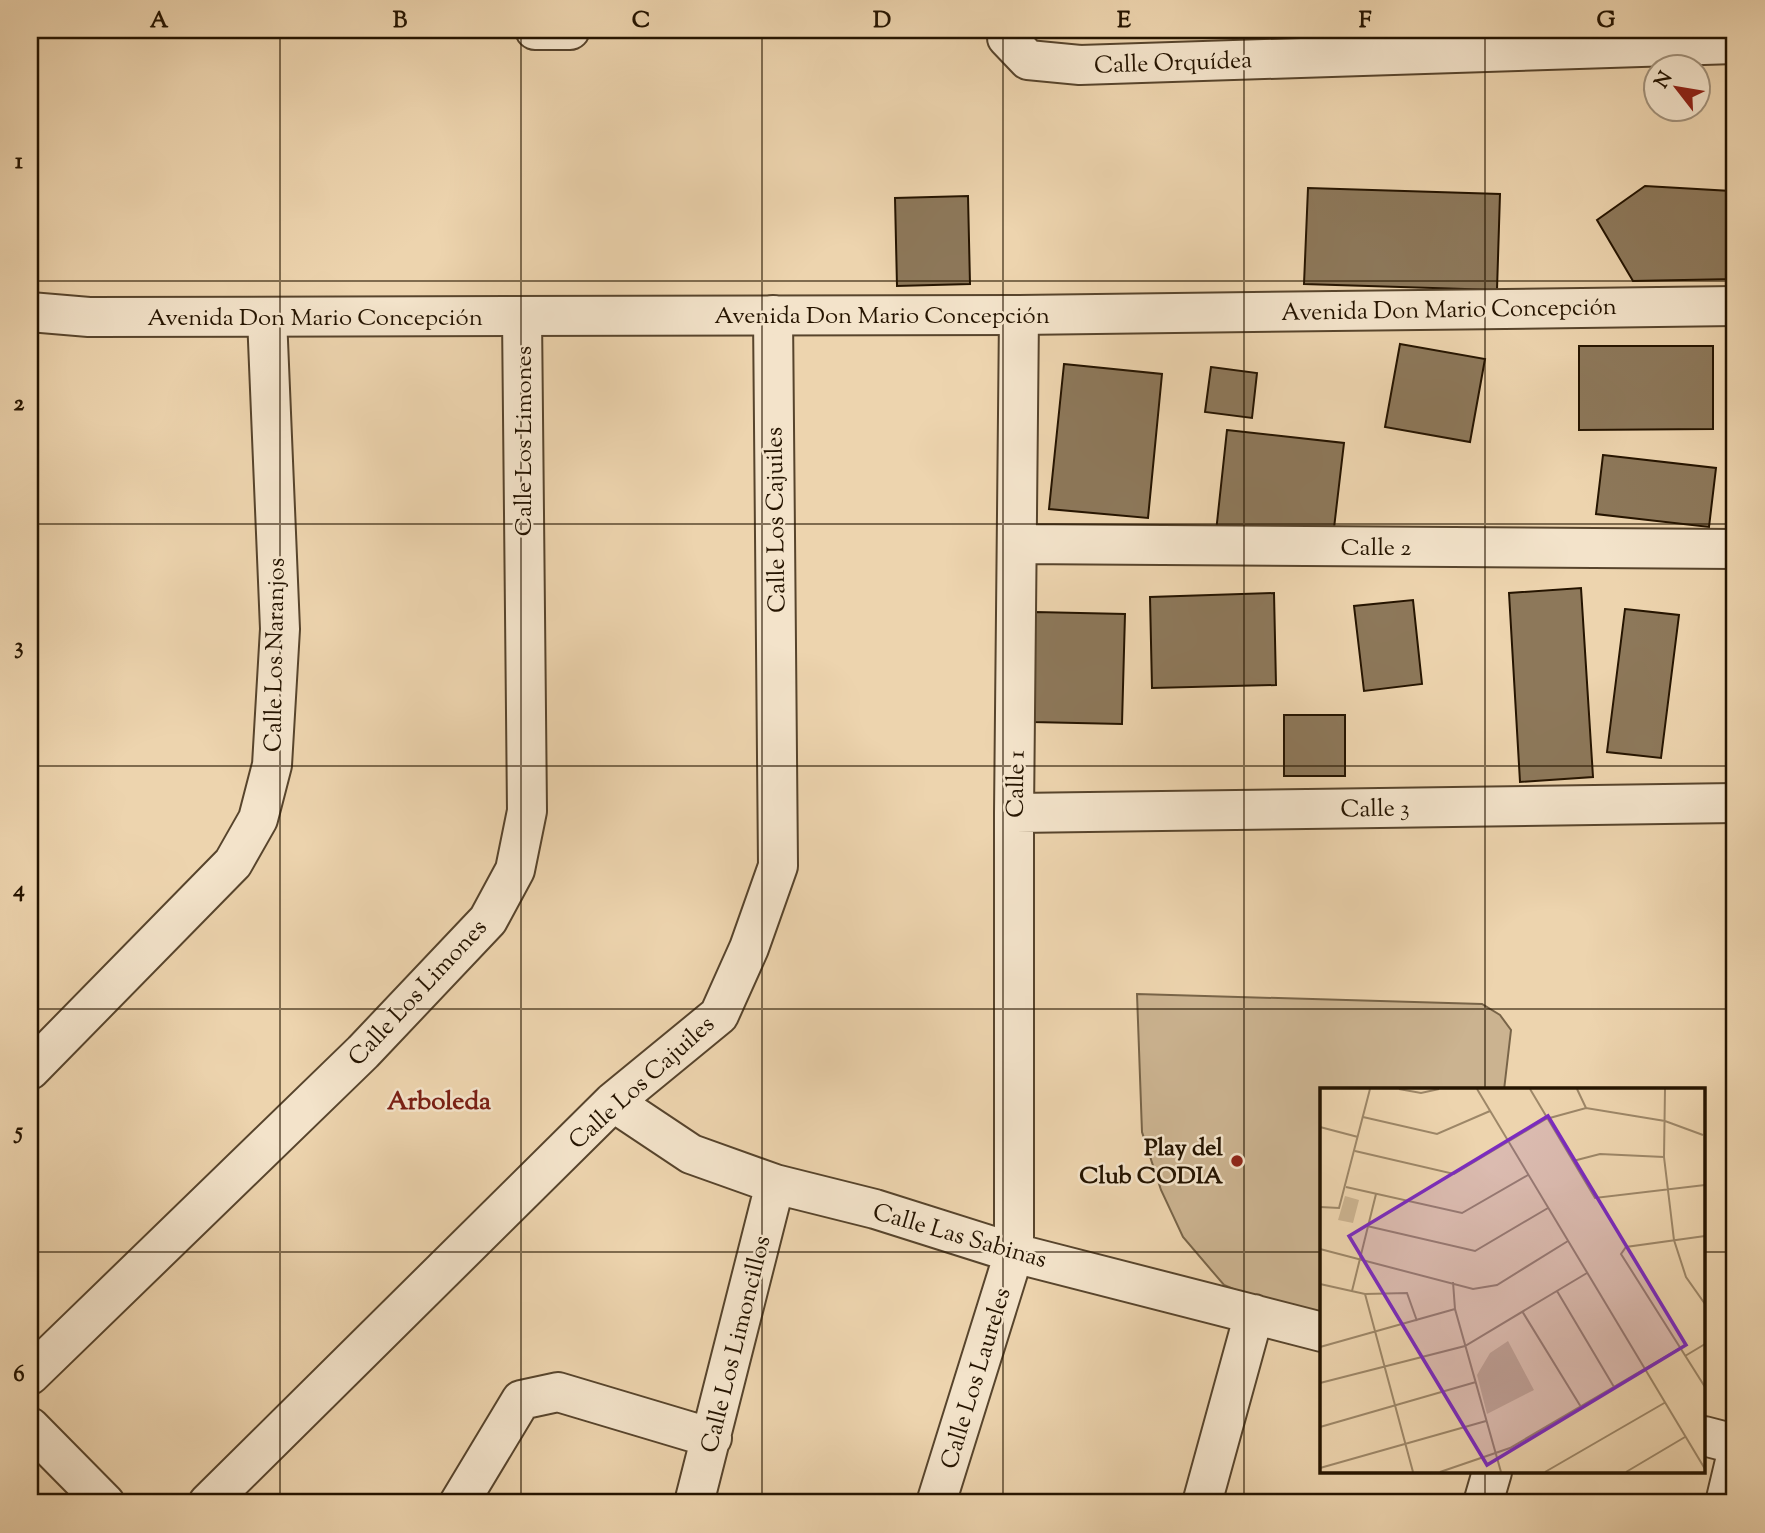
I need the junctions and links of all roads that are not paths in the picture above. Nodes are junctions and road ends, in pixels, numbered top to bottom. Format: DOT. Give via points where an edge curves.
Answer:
graph roads {
  1 [pos="535,30"];
  2 [pos="569,30"];
  3 [pos="1007,30"];
  4 [pos="1735,44"];
  5 [pos="1735,306"];
  6 [pos="30,312"];
  7 [pos="773,315"];
  8 [pos="1019,315"];
  9 [pos="522,316"];
  10 [pos="267,317"];
  11 [pos="1017,544"];
  12 [pos="1735,549"];
  13 [pos="1735,803"];
  14 [pos="1014,813"];
  15 [pos="30,1070"];
  16 [pos="613,1102"];
  17 [pos="775,1184"];
  18 [pos="1014,1253"];
  19 [pos="1254,1314"];
  20 [pos="1320,1331"];
  21 [pos="30,1375"];
  22 [pos="30,1427"];
  23 [pos="1706,1437"];
  24 [pos="712,1438"];
  25 [pos="1735,1444"];
  26 [pos="1735,1461"];
  27 [pos="1491,1474"];
  28 [pos="105,1503"];
  29 [pos="208,1503"];
  30 [pos="459,1503"];
  31 [pos="694,1503"];
  32 [pos="936,1503"];
  33 [pos="1202,1503"];
  34 [pos="1483,1503"];
  35 [pos="1725,1503"];
  1 -- 2 [label="street"];
  3 -- 4 [label="street, Calle Orquídea" via="1007,38 1028,60 1080,65"];
  5 -- 8 [label="street, Avenida Don Mario Concepción"];
  6 -- 10 [label="street, Avenida Don Mario Concepción" via="89,317"];
  7 -- 8 [label="street, Avenida Don Mario Concepción"];
  7 -- 9 [label="street, Avenida Don Mario Concepción"];
  7 -- 16 [label="street, Calle Los Cajuiles" via="778,866 719,1015"];
  8 -- 11 [label="street, Calle 1"];
  9 -- 10 [label="street, Avenida Don Mario Concepción"];
  9 -- 21 [label="street, Calle Los Limones" via="527,811 514,870 488,920 363,1052"];
  10 -- 15 [label="street, Calle Los Naranjos" via="280,629 272,765 258,819 233,863"];
  11 -- 12 [label="street, Calle 2"];
  11 -- 14 [label="street, Calle 1"];
  13 -- 14 [label="street, Calle 3"];
  14 -- 18 [label="street, Calle 1"];
  16 -- 17 [label="street, Calle Las Sabinas" via="691,1154"];
  16 -- 29 [label="street, Calle Los Cajuiles"];
  17 -- 18 [label="street, Calle Las Sabinas" via="875,1209"];
  17 -- 24 [label="street, Calle Los Limoncillos"];
  18 -- 19 [label="street, Calle Las Sabinas"];
  18 -- 32 [label="street, Calle Los Laureles"];
  19 -- 20 [label="street, Calle Las Sabinas"];
  19 -- 33 [label="street"];
  22 -- 28 [label="street"];
  23 -- 25 [label="street"];
  24 -- 30 [label="street" via="558,1392 521,1400"];
  24 -- 31 [label="street, Calle Los Limoncillos"];
  26 -- 35 [label="street"];
  27 -- 34 [label="street"];
}
